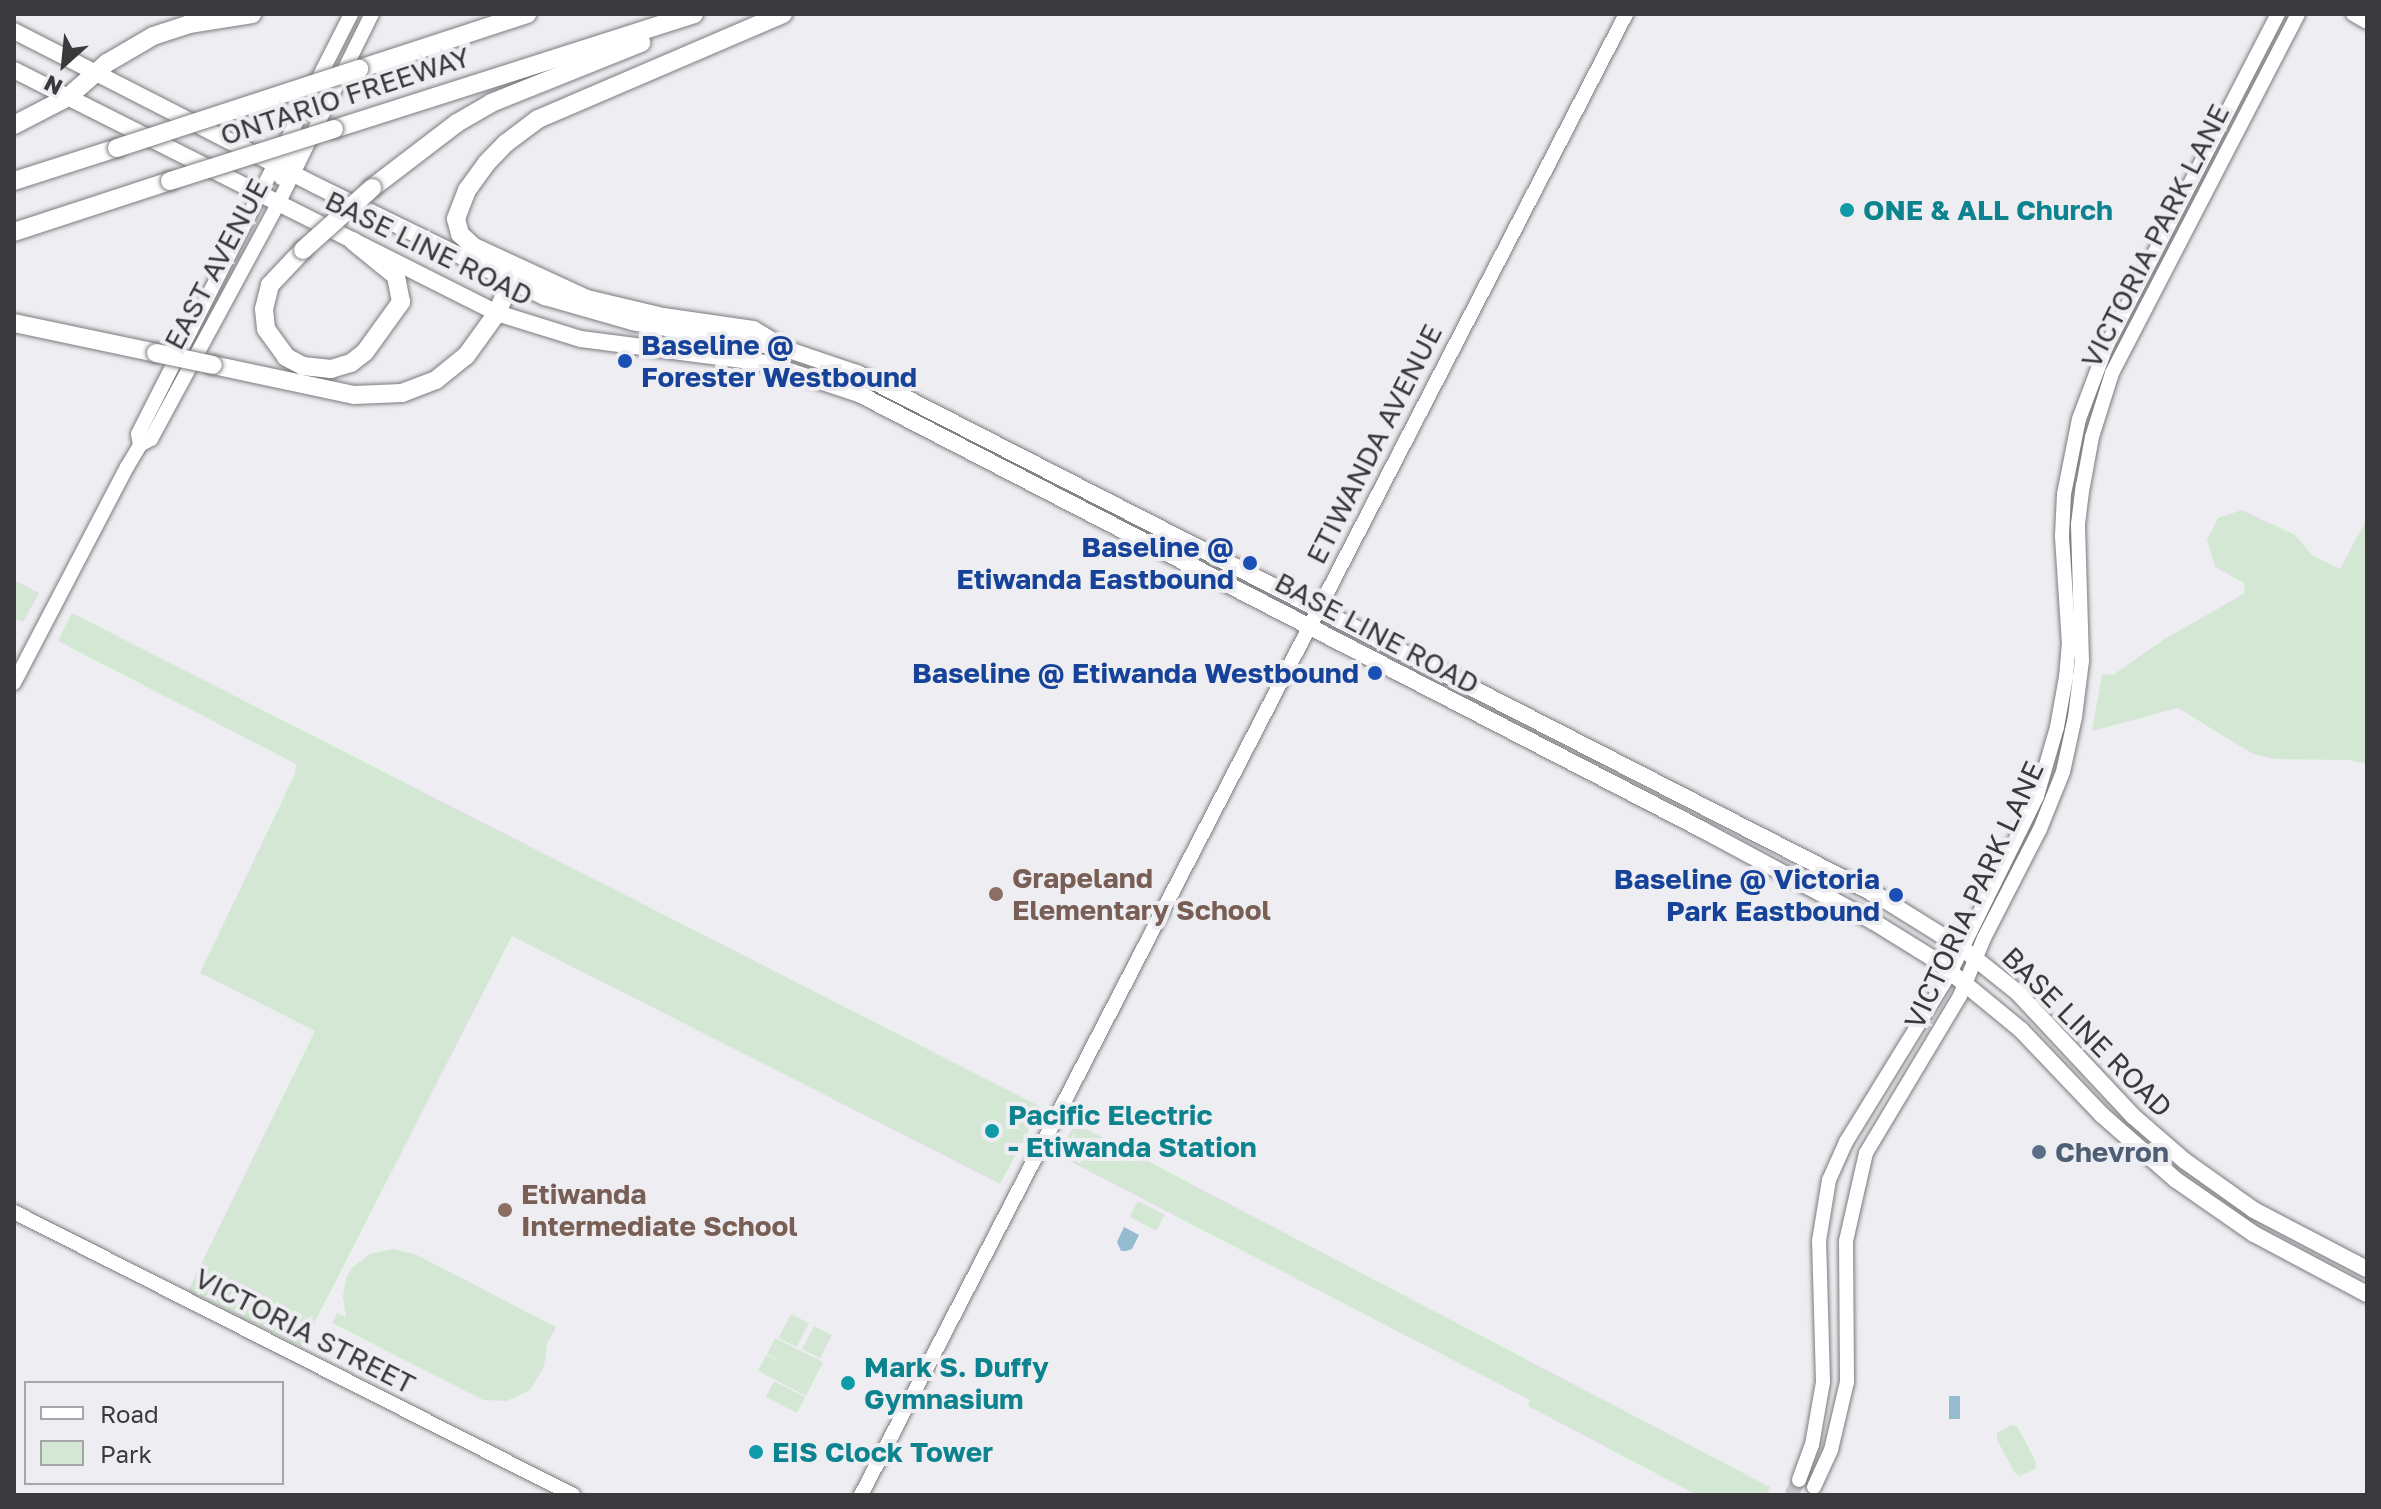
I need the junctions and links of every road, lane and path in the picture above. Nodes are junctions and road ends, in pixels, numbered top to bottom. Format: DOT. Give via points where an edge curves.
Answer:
graph roads {
  1 [pos="252,14"];
  2 [pos="372,14"];
  3 [pos="527,14"];
  4 [pos="694,14"];
  5 [pos="783,14"];
  6 [pos="1626,14"];
  7 [pos="2278,14"];
  8 [pos="2298,14"];
  9 [pos="2353,14"];
  10 [pos="350,16"];
  11 [pos="672,21"];
  12 [pos="2367,22"];
  13 [pos="14,31"];
  14 [pos="14,70"];
  15 [pos="99,73"];
  16 [pos="68,97"];
  17 [pos="14,125"];
  18 [pos="284,169"];
  19 [pos="14,181"];
  20 [pos="269,199"];
  21 [pos="14,232"];
  22 [pos="353,241"];
  23 [pos="510,282"];
  24 [pos="497,313"];
  25 [pos="14,323"];
  26 [pos="783,348"];
  27 [pos="140,445"];
  28 [pos="1319,606"];
  29 [pos="1309,627"];
  30 [pos="14,683"];
  31 [pos="1969,953"];
  32 [pos="1951,971"];
  33 [pos="1966,982"];
  34 [pos="14,1212"];
  35 [pos="2367,1269"];
  36 [pos="2367,1294"];
  37 [pos="1799,1480"];
  38 [pos="1814,1487"];
  39 [pos="573,1495"];
  40 [pos="861,1495"];
  1 -- 15 [label="highway" via="153,36 134,44"];
  2 -- 18 [label="main road, EAST AVENUE"];
  3 -- 19 [label="highway, ONTARIO FREEWAY, bridge"];
  4 -- 11 [label="highway, ONTARIO FREEWAY"];
  5 -- 26 [label="highway" via="538,119 486,164 467,190 456,219 460,234 474,247 587,299 753,330"];
  6 -- 28 [label="main road, ETIWANDA AVENUE"];
  7 -- 31 [label="main road, VICTORIA PARK LANE" via="2106,347 2083,407 2064,494 2069,645 2060,714 2037,796"];
  8 -- 31 [label="main road, VICTORIA PARK LANE" via="2112,373 2092,437 2079,515 2082,661 2063,772 2040,829"];
  9 -- 12 [label="main road"];
  10 -- 18 [label="main road, EAST AVENUE"];
  11 -- 21 [label="highway, ONTARIO FREEWAY, bridge"];
  11 -- 22 [label="highway, bridge" via="647,41 491,103 457,123 303,250 270,285 264,309 266,329 286,357 303,366 331,369 351,363 401,302 396,276"];
  13 -- 15 [label="main road, BASE LINE ROAD"];
  14 -- 16 [label="main road, BASE LINE ROAD"];
  15 -- 16 [label="highway"];
  15 -- 18 [label="main road, BASE LINE ROAD"];
  16 -- 17 [label="highway"];
  16 -- 20 [label="main road, BASE LINE ROAD"];
  18 -- 20 [label="main road, EAST AVENUE"];
  18 -- 20 [label="main road, EAST AVENUE"];
  18 -- 23 [label="main road, BASE LINE ROAD"];
  20 -- 22 [label="main road, BASE LINE ROAD"];
  20 -- 27 [label="main road, EAST AVENUE" via="151,439"];
  20 -- 27 [label="main road, EAST AVENUE" via="138,434"];
  22 -- 24 [label="main road, BASE LINE ROAD"];
  23 -- 24 [label="highway"];
  23 -- 26 [label="main road, BASE LINE ROAD" via="632,322"];
  24 -- 25 [label="highway, bridge" via="450,371 402,393 354,395"];
  24 -- 29 [label="main road, BASE LINE ROAD" via="581,339 765,363 826,381"];
  26 -- 28 [label="main road, BASE LINE ROAD" via="885,385"];
  27 -- 30 [label="main road, EAST AVENUE"];
  28 -- 29 [label="main road, ETIWANDA AVENUE"];
  28 -- 31 [label="main road, BASE LINE ROAD" via="1880,897"];
  29 -- 32 [label="main road, BASE LINE ROAD" via="1834,900"];
  29 -- 40 [label="main road, ETIWANDA AVENUE"];
  31 -- 32 [label="main road, VICTORIA PARK LANE"];
  31 -- 33 [label="main road, VICTORIA PARK LANE"];
  31 -- 35 [label="main road, BASE LINE ROAD" via="2044,1017 2133,1116 2185,1161 2254,1210"];
  32 -- 33 [label="main road, BASE LINE ROAD"];
  32 -- 37 [label="main road, VICTORIA PARK LANE" via="1846,1142 1829,1180 1819,1241 1822,1397"];
  33 -- 36 [label="main road, BASE LINE ROAD" via="2176,1180 2254,1234"];
  33 -- 38 [label="main road, VICTORIA PARK LANE" via="1866,1153 1856,1186 1846,1241 1847,1382 1831,1450"];
  34 -- 39 [label="main road, VICTORIA STREET"];
}
